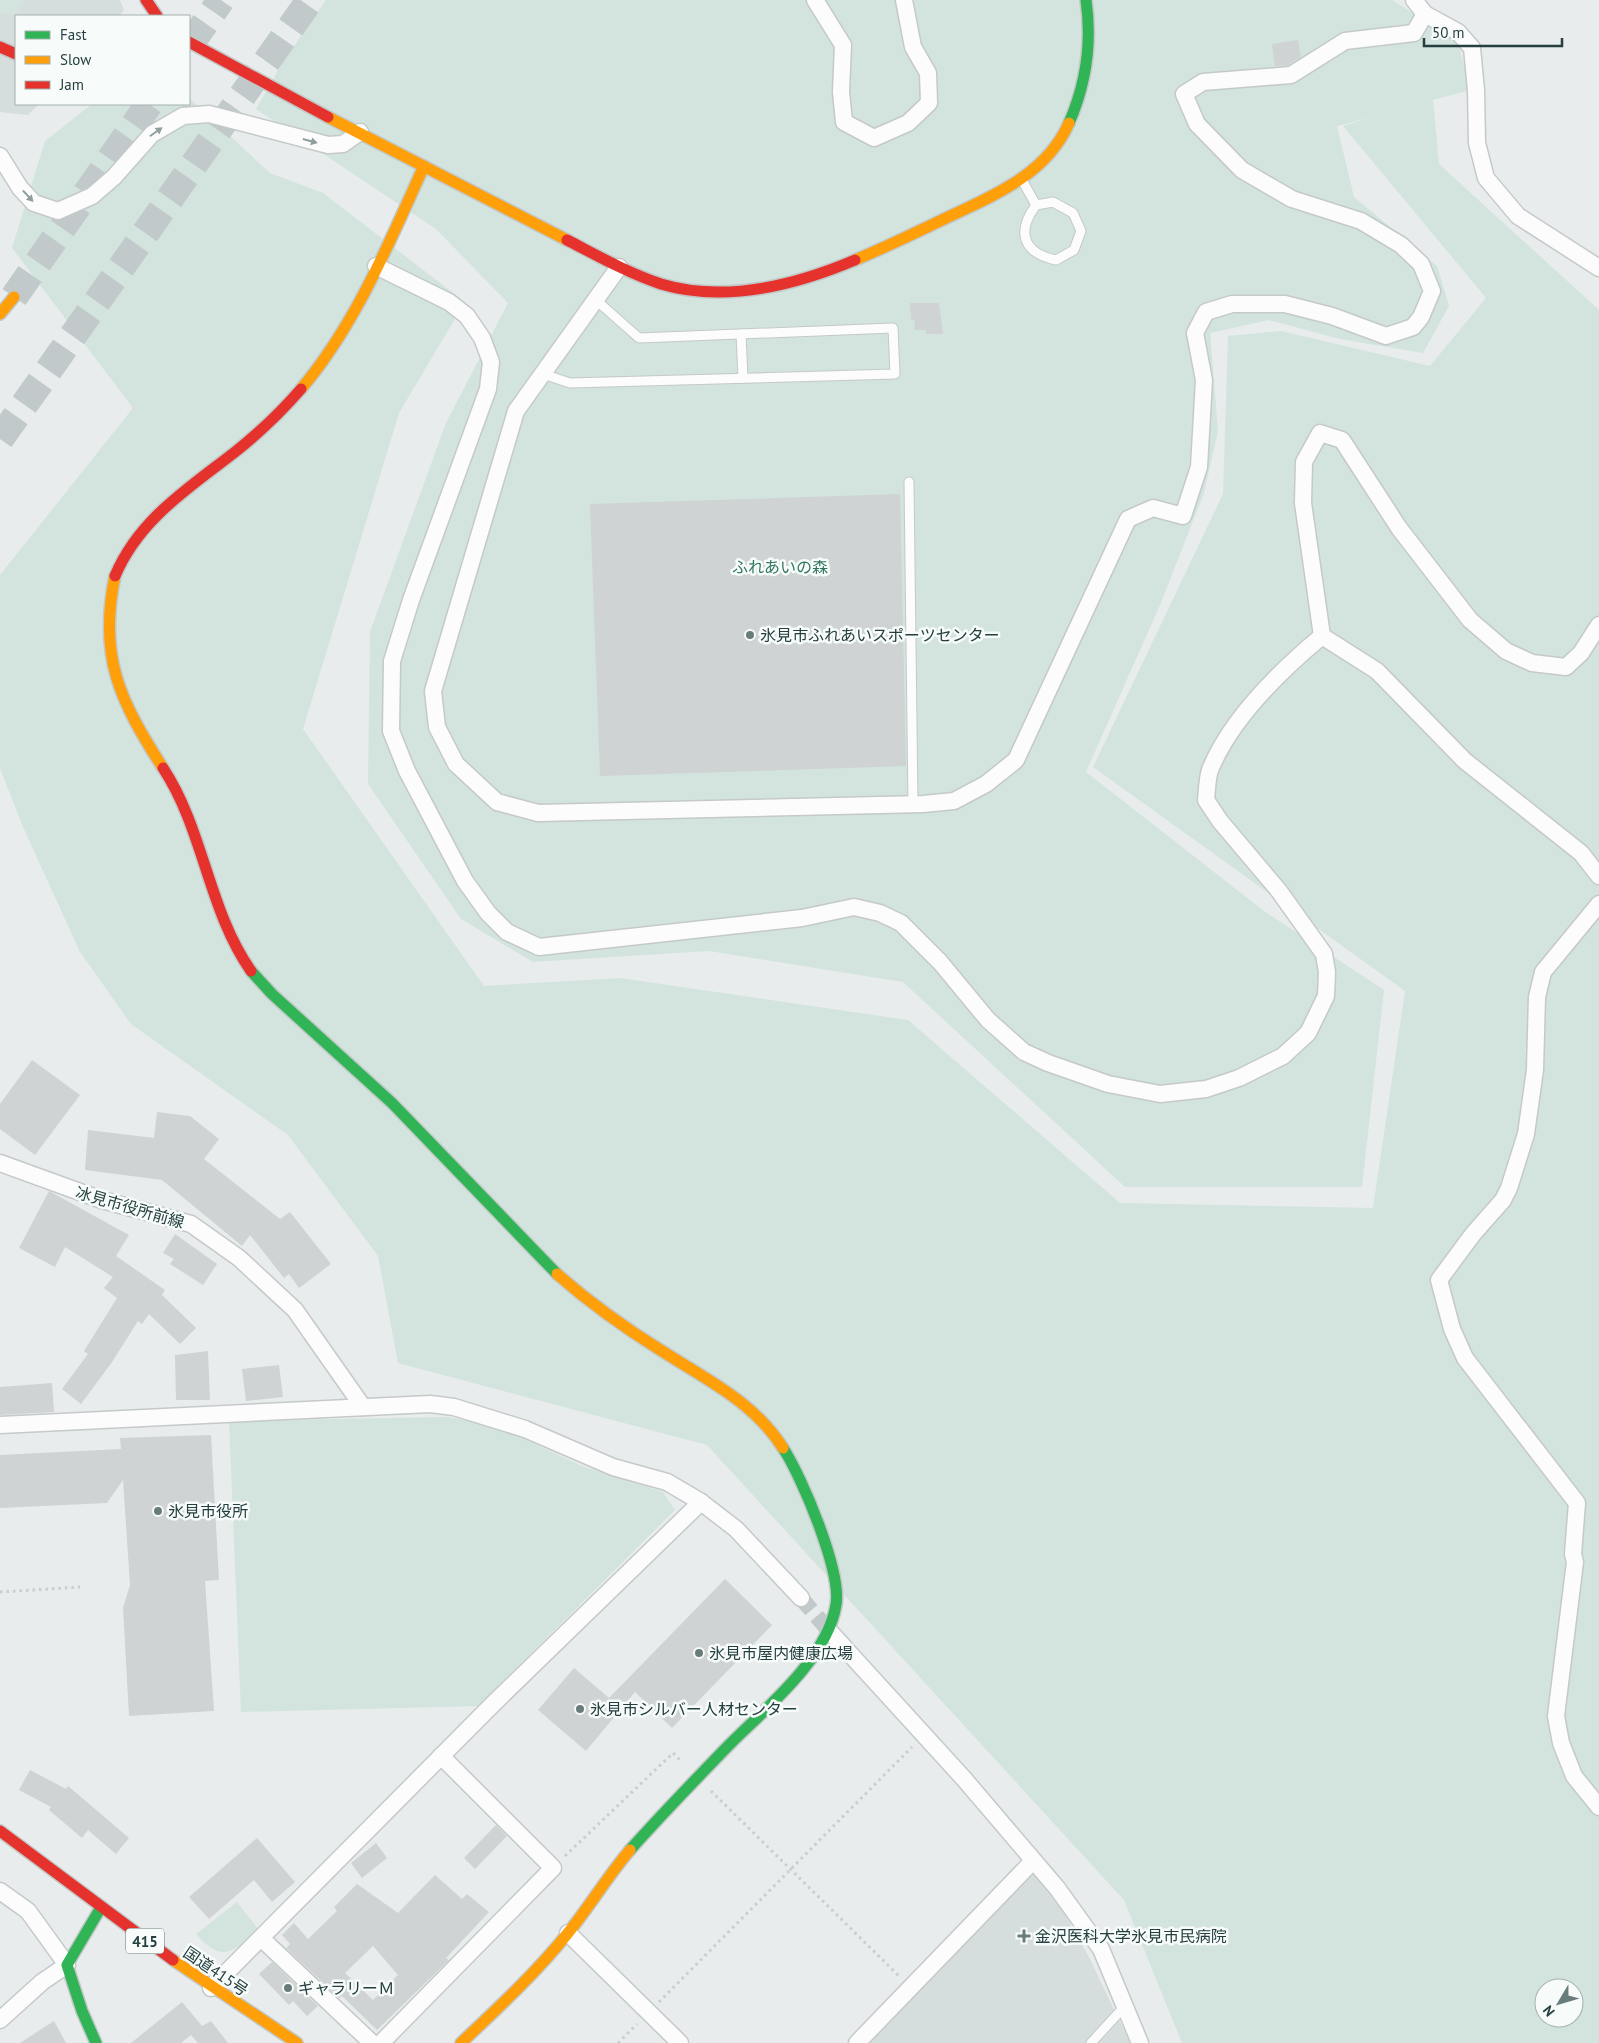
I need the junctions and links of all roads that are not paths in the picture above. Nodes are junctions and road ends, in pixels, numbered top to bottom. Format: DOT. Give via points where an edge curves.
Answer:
graph roads {
  1 [pos="146,0"];
  2 [pos="815,0"];
  3 [pos="904,0"];
  4 [pos="1086,0"];
  5 [pos="1414,0"];
  6 [pos="1425,14"];
  7 [pos="156,15"];
  8 [pos="190,43"];
  9 [pos="0,47"];
  10 [pos="15,54"];
  11 [pos="360,132"];
  12 [pos="0,156"];
  13 [pos="424,166"];
  14 [pos="1021,178"];
  15 [pos="1036,205"];
  16 [pos="376,266"];
  17 [pos="618,267"];
  18 [pos="1599,268"];
  19 [pos="14,296"];
  20 [pos="596,300"];
  21 [pos="0,314"];
  22 [pos="741,334"];
  23 [pos="543,374"];
  24 [pos="743,378"];
  25 [pos="909,482"];
  26 [pos="1599,625"];
  27 [pos="1322,636"];
  28 [pos="913,805"];
  29 [pos="1599,876"];
  30 [pos="1599,904"];
  31 [pos="0,1164"];
  32 [pos="363,1407"];
  33 [pos="0,1424"];
  34 [pos="701,1502"];
  35 [pos="802,1598"];
  36 [pos="831,1633"];
  37 [pos="441,1756"];
  38 [pos="1599,1807"];
  39 [pos="0,1831"];
  40 [pos="1033,1860"];
  41 [pos="0,1891"];
  42 [pos="100,1909"];
  43 [pos="568,1933"];
  44 [pos="261,1938"];
  45 [pos="66,1964"];
  46 [pos="211,1988"];
  47 [pos="1124,2007"];
  48 [pos="0,2020"];
  49 [pos="96,2043"];
  50 [pos="297,2043"];
  51 [pos="372,2043"];
  52 [pos="381,2043"];
  53 [pos="461,2043"];
  54 [pos="680,2043"];
  55 [pos="857,2043"];
  56 [pos="1090,2043"];
  57 [pos="1140,2043"];
  1 -- 7 [label="main road"];
  2 -- 3 [label="street" via="842,45 844,122 874,138 908,123 929,103 928,73 913,47"];
  4 -- 14 [label="main road" via="1090,36 1087,67 1067,130 1043,162"];
  5 -- 6 [label="street"];
  6 -- 18 [label="street" via="1458,32 1472,48 1477,143 1486,178 1518,216"];
  6 -- 28 [label="street" via="1414,33 1345,41 1291,74 1203,82 1184,94 1197,124 1242,170 1292,199 1361,221 1401,245 1421,264 1432,291 1421,317 1412,327 1386,336 1332,316 1285,304 1232,304 1206,312 1195,333 1204,380 1199,467 1183,516 1153,508 1128,519 1016,760 986,784 954,801"];
  8 -- 11 [label="main road"];
  9 -- 10 [label="main road"];
  12 -- 11 [label="street, one-way" via="20,188 34,203 58,211 92,196 114,177 152,134 183,116 210,114 328,145 343,144"];
  11 -- 13 [label="main road"];
  13 -- 16 [label="main road"];
  13 -- 17 [label="main road"];
  14 -- 15 [label="lane"];
  14 -- 17 [label="main road" via="975,204 884,247 805,279 744,290 675,287"];
  15 -- 15 [label="lane" via="1053,202 1073,214 1081,231 1074,250 1056,260 1041,257 1027,244 1025,228"];
  16 -- 27 [label="street" via="449,302 467,316 482,338 492,362 488,389 392,661 391,731 407,771 465,881 488,913 507,932 539,947 802,918 854,907 880,913 901,923 940,962 988,1020 1024,1052 1048,1063 1108,1084 1160,1094 1206,1089 1239,1078 1284,1056 1308,1033 1326,996 1327,972 1324,954 1279,891 1220,822 1206,800 1210,771 1234,726 1293,660"];
  16 -- 43 [label="main road" via="343,333 309,380 275,418 168,501 140,529 122,558 111,594 107,638 118,688 139,730 173,784 191,823 233,946 260,982 404,1114 527,1245 578,1292 624,1327 748,1405 793,1464 812,1508 837,1594 832,1620 820,1644 801,1672 659,1817 612,1871"];
  17 -- 20 [label="street"];
  19 -- 21 [label="main road"];
  20 -- 22 [label="lane" via="639,338"];
  20 -- 23 [label="street"];
  22 -- 24 [label="lane"];
  22 -- 24 [label="lane" via="892,328 895,374"];
  23 -- 24 [label="lane" via="570,383"];
  23 -- 28 [label="street" via="516,411 433,691 437,728 456,764 497,802 538,813"];
  25 -- 28 [label="lane"];
  26 -- 27 [label="street" via="1581,653 1566,667 1532,663 1506,651 1470,620 1399,528 1342,440 1320,433 1304,462 1303,502"];
  27 -- 29 [label="street" via="1377,671 1465,761 1581,853"];
  30 -- 38 [label="street" via="1543,972 1536,997 1535,1070 1526,1134 1509,1188 1439,1280 1452,1329 1465,1358 1577,1503 1575,1562 1556,1716 1561,1742 1574,1776"];
  31 -- 32 [label="street, 冰見市役所前線" via="102,1200 191,1224 239,1258 295,1310"];
  32 -- 33 [label="street"];
  32 -- 34 [label="street" via="430,1404 454,1407 525,1429 613,1467 667,1482"];
  34 -- 35 [label="street" via="736,1529"];
  34 -- 37 [label="street"];
  36 -- 40 [label="street"];
  37 -- 44 [label="street"];
  37 -- 52 [label="street" via="553,1868"];
  39 -- 42 [label="main road, 国道415号 / 415"];
  40 -- 47 [label="street" via="1101,1949"];
  40 -- 55 [label="street"];
  41 -- 45 [label="street" via="28,1912"];
  42 -- 45 [label="main road"];
  42 -- 46 [label="main road, 国道415号 / 415"];
  43 -- 53 [label="main road" via="518,1988"];
  43 -- 54 [label="street"];
  44 -- 46 [label="street"];
  44 -- 51 [label="street"];
  45 -- 48 [label="street"];
  45 -- 49 [label="main road"];
  46 -- 50 [label="main road, 国道415号 / 415"];
  47 -- 56 [label="lane"];
  47 -- 57 [label="street"];
}
